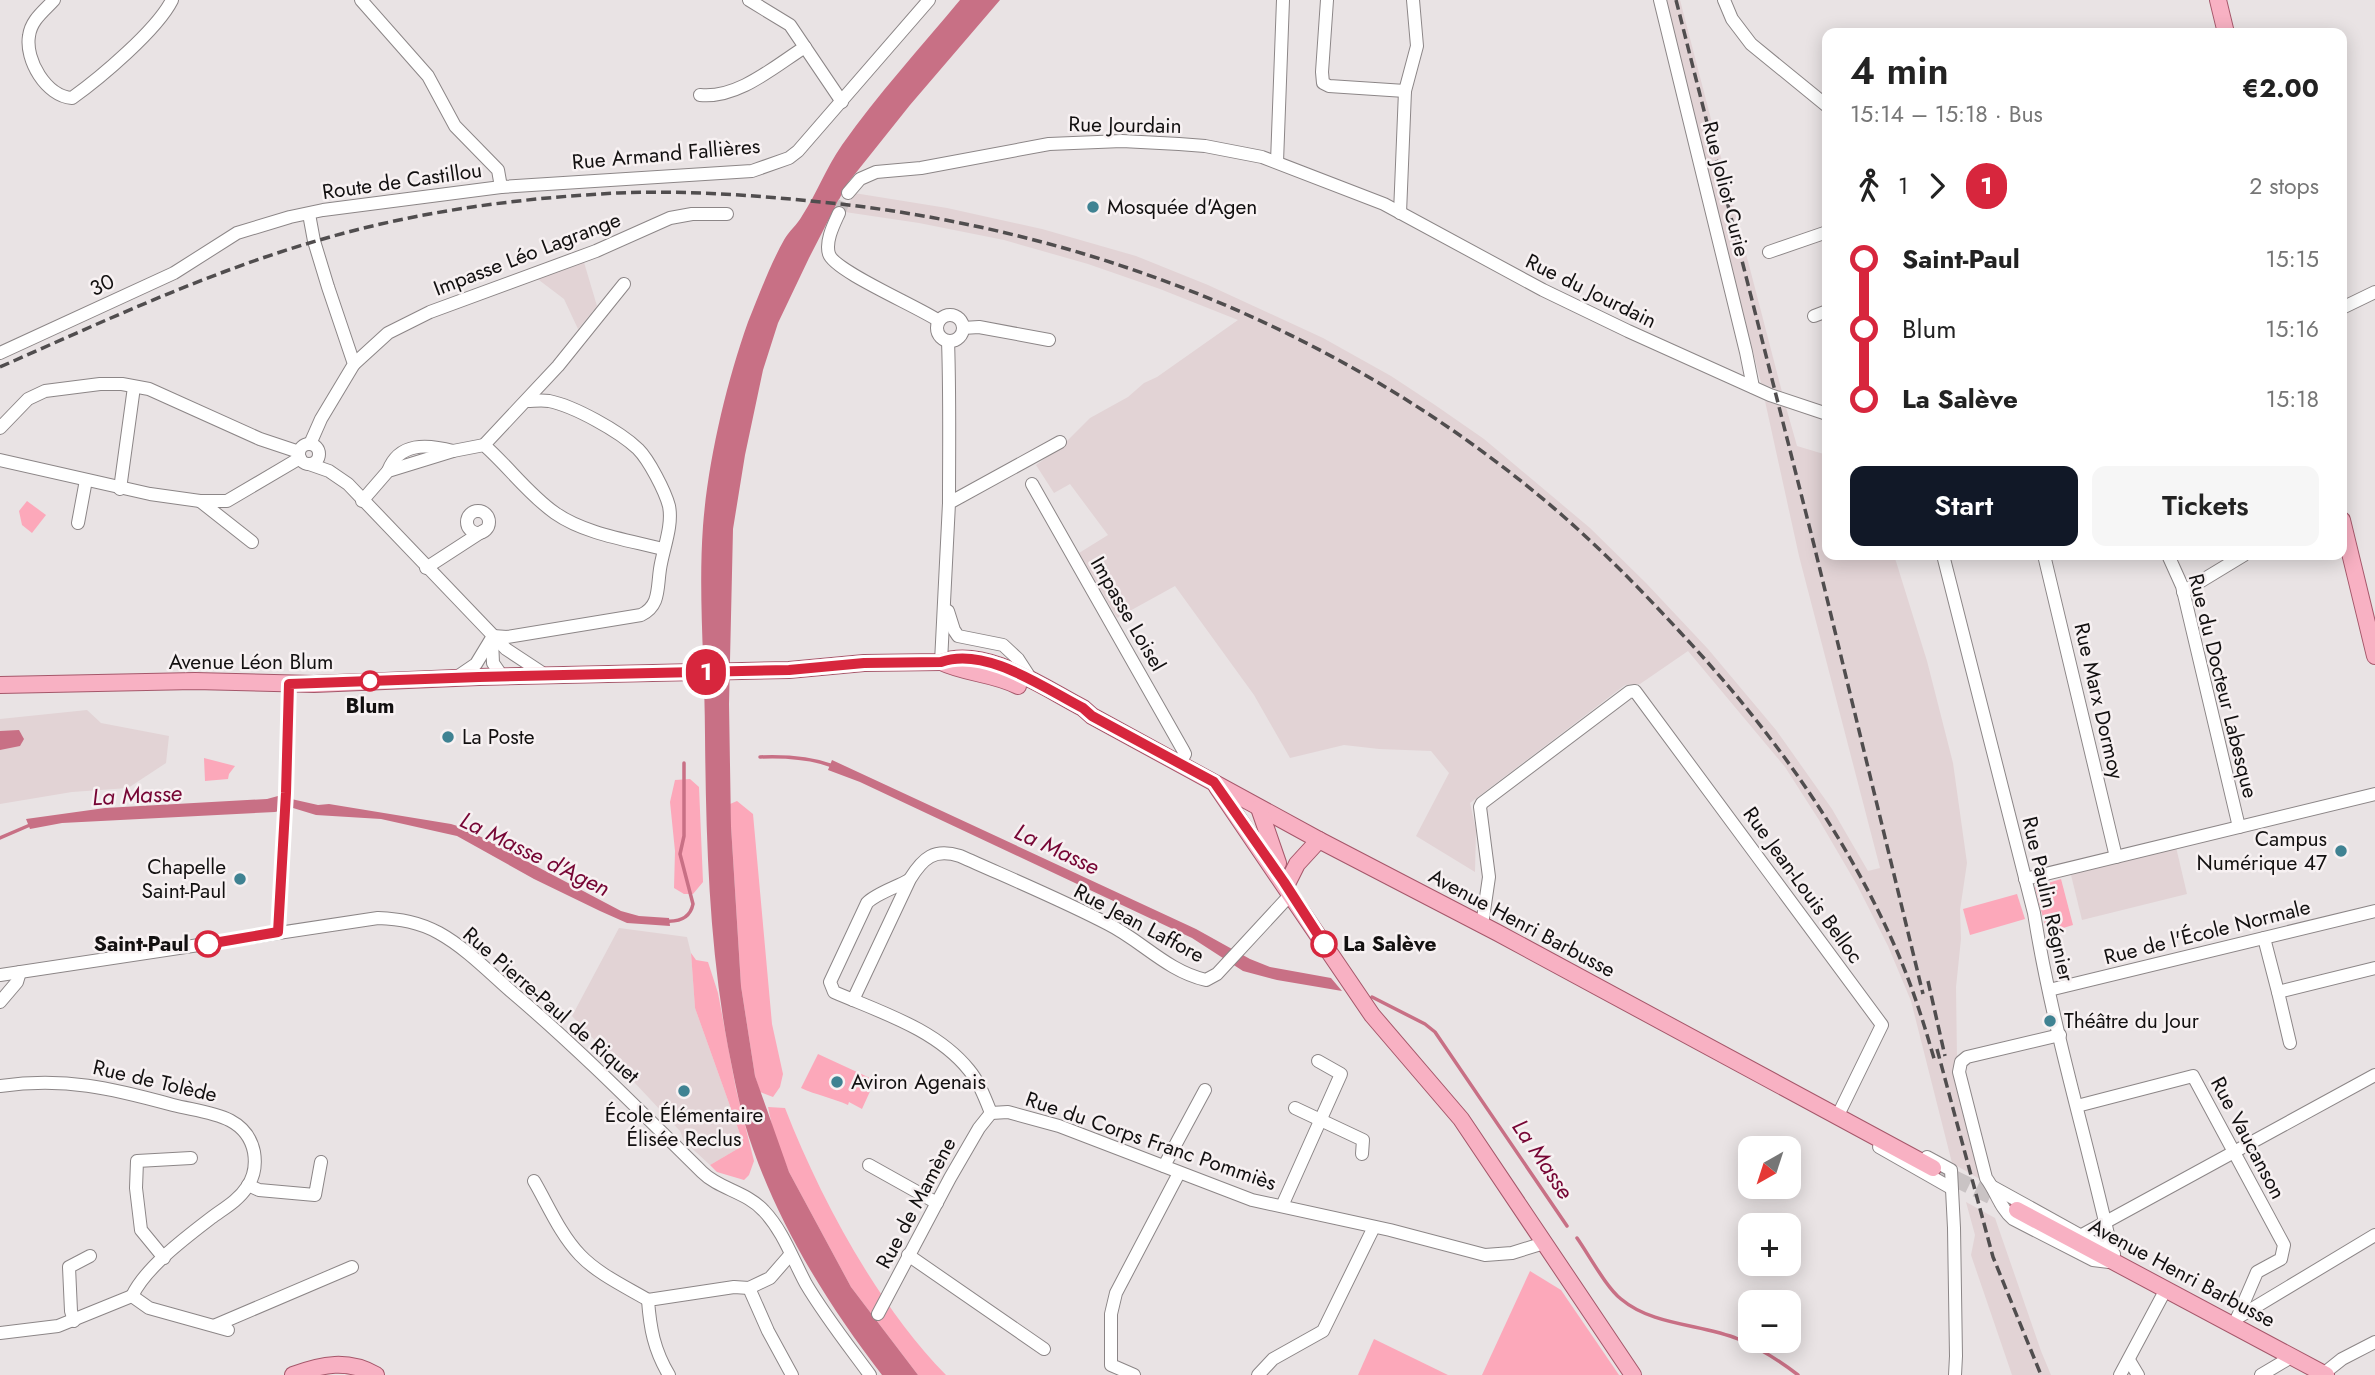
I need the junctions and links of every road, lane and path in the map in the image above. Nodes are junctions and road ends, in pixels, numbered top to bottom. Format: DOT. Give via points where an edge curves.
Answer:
graph roads {
  1 [pos="54,0"];
  2 [pos="172,0"];
  3 [pos="361,0"];
  4 [pos="749,0"];
  5 [pos="929,0"];
  6 [pos="1283,0"];
  7 [pos="1326,0"];
  8 [pos="1413,0"];
  9 [pos="1660,0"];
  10 [pos="1724,0"];
  11 [pos="2218,0"];
  12 [pos="2225,28"];
  13 [pos="805,47"];
  14 [pos="1405,92"];
  15 [pos="700,95"];
  16 [pos="842,102"];
  17 [pos="1822,102"];
  18 [pos="1277,162"];
  19 [pos="501,187"];
  20 [pos="848,193"];
  21 [pos="839,213"];
  22 [pos="1400,213"];
  23 [pos="309,214"];
  24 [pos="727,214"];
  25 [pos="1822,234"];
  26 [pos="216,244"];
  27 [pos="1769,251"];
  28 [pos="624,284"];
  29 [pos="2375,292"];
  30 [pos="2347,306"];
  31 [pos="1822,314"];
  32 [pos="1814,316"];
  33 [pos="939,321"];
  34 [pos="963,328"];
  35 [pos="1049,340"];
  36 [pos="948,341"];
  37 [pos="0,353"];
  38 [pos="354,364"];
  39 [pos="134,387"];
  40 [pos="1753,387"];
  41 [pos="527,401"];
  42 [pos="1822,412"];
  43 [pos="0,428"];
  44 [pos="1060,442"];
  45 [pos="484,445"];
  46 [pos="307,454"];
  47 [pos="0,460"];
  48 [pos="86,480"];
  49 [pos="1032,484"];
  50 [pos="120,489"];
  51 [pos="200,501"];
  52 [pos="362,501"];
  53 [pos="227,502"];
  54 [pos="949,503"];
  55 [pos="226,522"];
  56 [pos="78,523"];
  57 [pos="483,531"];
  58 [pos="2347,541"];
  59 [pos="252,542"];
  60 [pos="663,549"];
  61 [pos="1944,560"];
  62 [pos="2045,560"];
  63 [pos="2170,560"];
  64 [pos="2236,560"];
  65 [pos="426,568"];
  66 [pos="2183,592"];
  67 [pos="946,604"];
  68 [pos="493,637"];
  69 [pos="506,649"];
  70 [pos="2375,656"];
  71 [pos="941,662"];
  72 [pos="674,673"];
  73 [pos="547,676"];
  74 [pos="502,677"];
  75 [pos="1004,678"];
  76 [pos="1025,678"];
  77 [pos="454,679"];
  78 [pos="289,684"];
  79 [pos="0,685"];
  80 [pos="1040,685"];
  81 [pos="1092,716"];
  82 [pos="1180,763"];
  83 [pos="1214,782"];
  84 [pos="2375,793"];
  85 [pos="1255,805"];
  86 [pos="2239,827"];
  87 [pos="1247,829"];
  88 [pos="1319,840"];
  89 [pos="2116,857"];
  90 [pos="910,879"];
  91 [pos="2025,879"];
  92 [pos="1287,887"];
  93 [pos="885,893"];
  94 [pos="896,907"];
  95 [pos="2375,911"];
  96 [pos="1482,925"];
  97 [pos="278,932"];
  98 [pos="2264,938"];
  99 [pos="2375,968"];
  100 [pos="20,972"];
  101 [pos="0,975"];
  102 [pos="2049,990"];
  103 [pos="2278,992"];
  104 [pos="853,1000"];
  105 [pos="0,1002"];
  106 [pos="2060,1035"];
  107 [pos="2290,1044"];
  108 [pos="1318,1061"];
  109 [pos="2375,1074"];
  110 [pos="1780,1084"];
  111 [pos="0,1086"];
  112 [pos="1205,1090"];
  113 [pos="2077,1106"];
  114 [pos="1295,1108"];
  115 [pos="1840,1111"];
  116 [pos="991,1113"];
  117 [pos="1321,1120"];
  118 [pos="2234,1150"];
  119 [pos="1362,1154"];
  120 [pos="191,1158"];
  121 [pos="321,1162"];
  122 [pos="869,1165"];
  123 [pos="1164,1167"];
  124 [pos="1933,1168"];
  125 [pos="1179,1173"];
  126 [pos="534,1181"];
  127 [pos="248,1185"];
  128 [pos="1993,1186"];
  129 [pos="1951,1188"];
  130 [pos="937,1203"];
  131 [pos="1282,1206"];
  132 [pos="2017,1210"];
  133 [pos="2105,1222"];
  134 [pos="1374,1227"];
  135 [pos="2082,1235"];
  136 [pos="2375,1236"];
  137 [pos="1544,1243"];
  138 [pos="790,1255"];
  139 [pos="908,1255"];
  140 [pos="90,1256"];
  141 [pos="164,1258"];
  142 [pos="2116,1260"];
  143 [pos="352,1267"];
  144 [pos="749,1288"];
  145 [pos="2166,1290"];
  146 [pos="132,1296"];
  147 [pos="648,1300"];
  148 [pos="878,1314"];
  149 [pos="2235,1320"];
  150 [pos="74,1321"];
  151 [pos="0,1334"];
  152 [pos="2375,1342"];
  153 [pos="1044,1349"];
  154 [pos="2293,1356"];
  155 [pos="2129,1360"];
  156 [pos="1107,1370"];
  157 [pos="293,1375"];
  158 [pos="376,1375"];
  159 [pos="669,1375"];
  160 [pos="792,1375"];
  161 [pos="870,1375"];
  162 [pos="1134,1375"];
  163 [pos="1258,1375"];
  164 [pos="1633,1375"];
  165 [pos="1955,1375"];
  166 [pos="2120,1375"];
  167 [pos="2138,1375"];
  168 [pos="2262,1375"];
  169 [pos="2324,1375"];
  1 -- 2 [label="street" via="34,21 28,38 34,67 47,88 72,99 132,47"];
  3 -- 19 [label="street" via="428,76 455,126 498,170"];
  4 -- 13 [label="street" via="790,25"];
  5 -- 16 [label="street, Rue Armand Fallières"];
  6 -- 18 [label="street"];
  7 -- 14 [label="street" via="1323,83"];
  8 -- 14 [label="street" via="1417,46"];
  9 -- 40 [label="street, Rue Joliot Curie"];
  10 -- 17 [label="street" via="1751,44"];
  11 -- 12 [label="main road"];
  13 -- 15 [label="street" via="743,86"];
  13 -- 16 [label="street"];
  14 -- 22 [label="street"];
  16 -- 19 [label="street, Rue Armand Fallières" via="799,151 752,171"];
  18 -- 20 [label="street, Rue Jourdain" via="1205,146 1122,141 1049,144 876,172 860,179"];
  18 -- 22 [label="street, Rue Jourdain"];
  19 -- 23 [label="street, Route de Castillou"];
  21 -- 33 [label="street" via="828,245 833,262"];
  22 -- 40 [label="street, Rue du Jourdain" via="1542,290"];
  23 -- 26 [label="street, Route de Castillou" via="244,230"];
  23 -- 38 [label="street"];
  24 -- 38 [label="street, Impasse Léo Lagrange" via="670,218 596,251 430,312 388,333"];
  25 -- 27 [label="street"];
  26 -- 37 [label="street, 30" via="174,273"];
  28 -- 41 [label="street"];
  29 -- 30 [label="street"];
  31 -- 32 [label="street"];
  33 -- 34 [label="street" via="952,315 960,318"];
  33 -- 36 [label="street" via="939,335"];
  34 -- 35 [label="street"];
  34 -- 36 [label="street" via="959,338"];
  36 -- 54 [label="street"];
  38 -- 46 [label="street, Impasse Léo Lagrange" via="321,419"];
  39 -- 43 [label="street" via="100,384 45,391 28,399"];
  39 -- 46 [label="street" via="149,389 260,439"];
  39 -- 50 [label="street"];
  40 -- 42 [label="street, Rue du Jourdain"];
  41 -- 45 [label="street"];
  41 -- 60 [label="street" via="564,405 639,450 669,506 670,525"];
  44 -- 54 [label="street"];
  45 -- 52 [label="street" via="388,471"];
  45 -- 60 [label="street" via="533,495 562,517"];
  46 -- 52 [label="street" via="348,484"];
  46 -- 53 [label="street"];
  47 -- 48 [label="street"];
  48 -- 50 [label="street"];
  48 -- 56 [label="street"];
  49 -- 82 [label="street, Impasse Loisel" via="1184,750"];
  50 -- 51 [label="street"];
  51 -- 53 [label="street"];
  51 -- 55 [label="street"];
  52 -- 65 [label="street"];
  53 -- 55 [label="street"];
  54 -- 67 [label="street"];
  55 -- 59 [label="street"];
  57 -- 65 [label="street"];
  58 -- 70 [label="main road"];
  60 -- 68 [label="street" via="651,610"];
  61 -- 91 [label="street, Rue Paulin Régnier"];
  62 -- 89 [label="street, Rue Marx Dormoy"];
  63 -- 66 [label="street, Rue du Docteur Labesque"];
  64 -- 66 [label="street"];
  65 -- 68 [label="street"];
  66 -- 86 [label="street, Rue du Docteur Labesque"];
  67 -- 71 [label="street"];
  67 -- 80 [label="street" via="958,636 1003,645"];
  68 -- 69 [label="street"];
  68 -- 74 [label="street" via="493,663"];
  68 -- 77 [label="street" via="476,664"];
  69 -- 73 [label="street"];
  69 -- 74 [label="street"];
  71 -- 72 [label="main road, Avenue Henri Barbusse"];
  71 -- 75 [label="main road, Avenue Henri Barbusse"];
  71 -- 76 [label="main road, Avenue Henri Barbusse" via="964,658 993,663"];
  72 -- 73 [label="main road, Avenue Léon Blum"];
  73 -- 74 [label="main road, Avenue Léon Blum"];
  74 -- 77 [label="main road, Avenue Léon Blum"];
  75 -- 76 [label="main road"];
  75 -- 81 [label="main road, Avenue Henri Barbusse" via="1079,715"];
  76 -- 80 [label="main road, Avenue Henri Barbusse"];
  77 -- 78 [label="main road, Avenue Léon Blum"];
  78 -- 79 [label="main road, Avenue Léon Blum"];
  78 -- 97 [label="street"];
  80 -- 81 [label="main road, Avenue Henri Barbusse"];
  81 -- 82 [label="main road, Avenue Henri Barbusse"];
  82 -- 83 [label="main road, Avenue Henri Barbusse"];
  83 -- 85 [label="main road, Avenue Henri Barbusse"];
  83 -- 87 [label="main road"];
  84 -- 86 [label="street"];
  85 -- 87 [label="main road"];
  85 -- 88 [label="main road, Avenue Henri Barbusse"];
  85 -- 92 [label="main road"];
  86 -- 89 [label="street"];
  87 -- 92 [label="main road"];
  88 -- 92 [label="main road" via="1297,864"];
  88 -- 96 [label="main road, Avenue Henri Barbusse"];
  89 -- 91 [label="street"];
  90 -- 92 [label="street, Rue Jean Laffore" via="928,857 939,853 960,856 1107,924 1179,971 1206,980 1246,942"];
  90 -- 93 [label="street, Rue Jean Laffore"];
  90 -- 94 [label="street, Rue Jean Laffore"];
  91 -- 102 [label="street, Rue Paulin Régnier"];
  92 -- 137 [label="main road" via="1372,1015 1461,1119"];
  93 -- 94 [label="street"];
  93 -- 104 [label="street, Rue Jean Laffore" via="867,903 830,982 834,992"];
  94 -- 104 [label="street, Rue Jean Laffore"];
  95 -- 98 [label="street, Rue de l'École Normale"];
  96 -- 110 [label="main road, Avenue Henri Barbusse"];
  96 -- 115 [label="street, Rue Jean-Louis Belloc" via="1489,877 1482,803 1635,691 1882,1025"];
  97 -- 100 [label="street, Rue Pierre-Paul de Riquet"];
  97 -- 138 [label="street, Rue Pierre-Paul de Riquet" via="378,918 407,920 441,934 542,1018 703,1174 763,1210"];
  98 -- 102 [label="street, Rue de l'École Normale"];
  98 -- 103 [label="street"];
  99 -- 103 [label="street"];
  100 -- 101 [label="street, Rue Pierre-Paul de Riquet"];
  100 -- 105 [label="street"];
  102 -- 106 [label="street, Rue Paulin Régnier"];
  103 -- 107 [label="street"];
  104 -- 116 [label="street, Rue Jean Laffore" via="933,1038 952,1052 980,1087"];
  106 -- 113 [label="street, Rue Paulin Régnier"];
  106 -- 128 [label="street" via="1961,1062 1959,1072 1979,1153"];
  108 -- 117 [label="street" via="1341,1074"];
  109 -- 118 [label="street"];
  110 -- 115 [label="street" via="1793,1085"];
  110 -- 124 [label="main road, Avenue Henri Barbusse"];
  110 -- 129 [label="street" via="1787,1096"];
  111 -- 127 [label="street, Rue de Tolède" via="46,1082 96,1085 229,1119 252,1145 255,1168"];
  112 -- 123 [label="street"];
  113 -- 118 [label="street, Rue Vaucanson" via="2193,1076"];
  113 -- 133 [label="street, Rue Paulin Régnier"];
  114 -- 117 [label="street"];
  115 -- 129 [label="street" via="1951,1170"];
  116 -- 123 [label="street, Rue du Corps Franc Pommiès" via="1008,1112 1059,1125"];
  116 -- 130 [label="street, Rue de Mamène"];
  117 -- 119 [label="street" via="1363,1140"];
  117 -- 131 [label="street"];
  118 -- 133 [label="street"];
  118 -- 149 [label="street, Rue Vaucanson" via="2284,1245 2281,1259 2257,1272"];
  120 -- 141 [label="street" via="137,1161 141,1230"];
  121 -- 127 [label="street" via="315,1195"];
  122 -- 130 [label="street"];
  123 -- 125 [label="street, Rue du Corps Franc Pommiès"];
  125 -- 131 [label="street, Rue du Corps Franc Pommiès"];
  125 -- 156 [label="street" via="1116,1293"];
  126 -- 147 [label="street" via="582,1257"];
  127 -- 141 [label="street"];
  128 -- 135 [label="street"];
  128 -- 142 [label="street" via="2005,1213 2013,1219 2093,1260"];
  129 -- 165 [label="street"];
  130 -- 139 [label="street, Rue de Mamène"];
  131 -- 134 [label="street, Rue du Corps Franc Pommiès"];
  132 -- 142 [label="main road, Avenue Henri Barbusse"];
  133 -- 135 [label="street"];
  133 -- 142 [label="street, Rue Paulin Régnier"];
  134 -- 137 [label="street, Rue du Corps Franc Pommiès" via="1485,1255"];
  134 -- 163 [label="street" via="1323,1331 1273,1359"];
  135 -- 142 [label="street"];
  136 -- 149 [label="street"];
  137 -- 164 [label="main road"];
  138 -- 144 [label="street" via="770,1278"];
  138 -- 161 [label="street, Rue Pierre-Paul de Riquet"];
  139 -- 148 [label="street, Rue de Mamène"];
  139 -- 153 [label="street"];
  140 -- 150 [label="street" via="69,1267"];
  141 -- 146 [label="street"];
  142 -- 145 [label="main road, Avenue Henri Barbusse"];
  143 -- 146 [label="street" via="222,1328 149,1308"];
  144 -- 147 [label="street"];
  144 -- 160 [label="street"];
  145 -- 149 [label="main road, Avenue Henri Barbusse"];
  145 -- 155 [label="street"];
  146 -- 150 [label="street"];
  147 -- 159 [label="street" via="654,1346"];
  149 -- 154 [label="main road, Avenue Henri Barbusse"];
  150 -- 151 [label="street"];
  152 -- 169 [label="street" via="2342,1359"];
  154 -- 168 [label="street"];
  154 -- 169 [label="main road, Avenue Henri Barbusse"];
  155 -- 166 [label="street"];
  155 -- 167 [label="street"];
  156 -- 162 [label="street"];
  157 -- 158 [label="main road" via="345,1364"];
}
